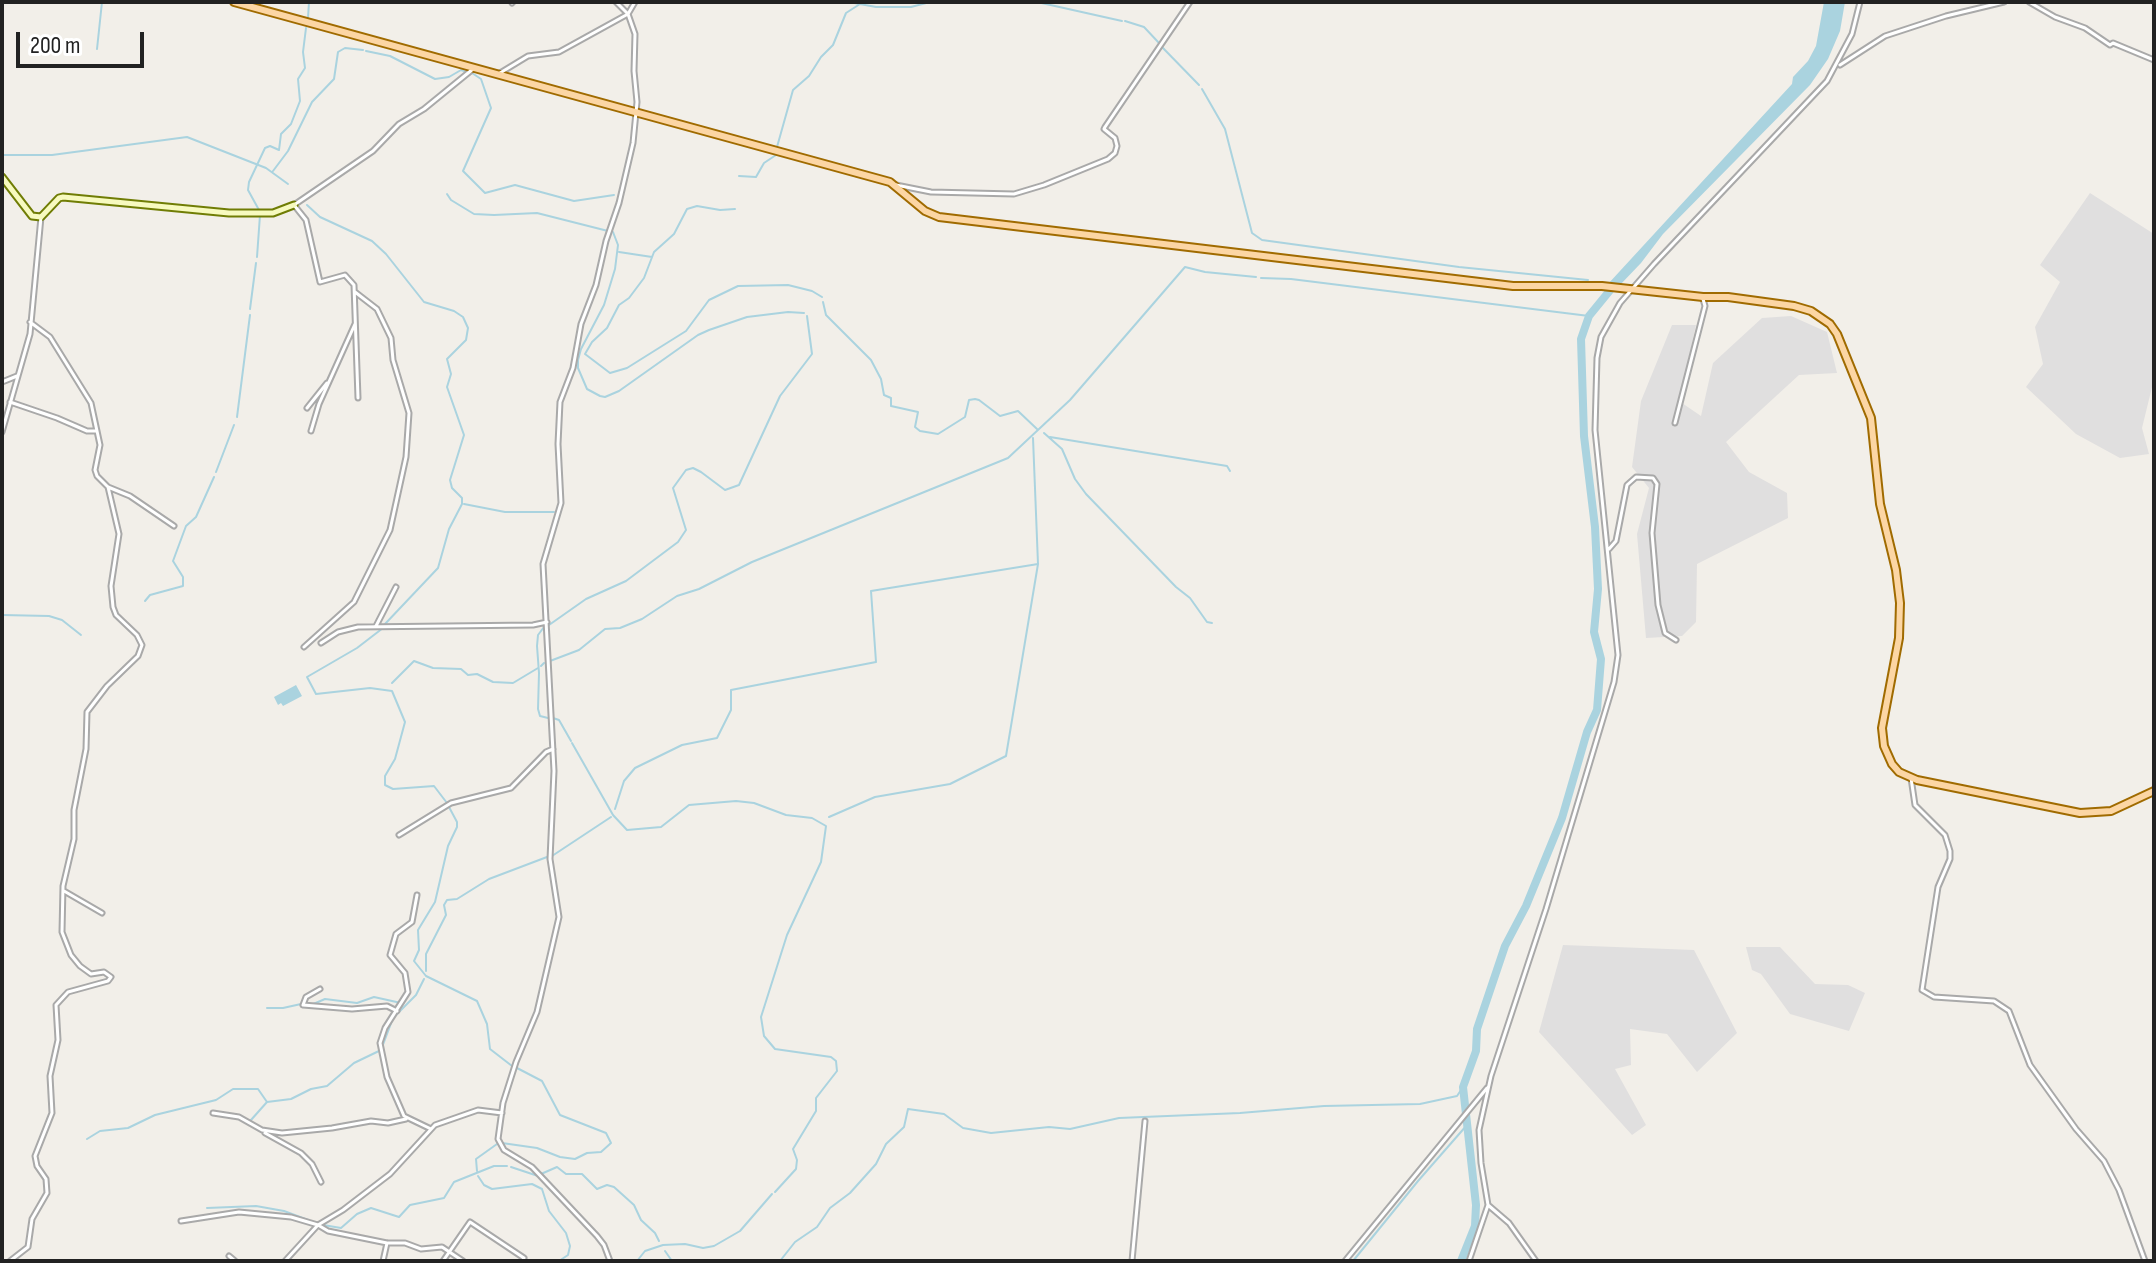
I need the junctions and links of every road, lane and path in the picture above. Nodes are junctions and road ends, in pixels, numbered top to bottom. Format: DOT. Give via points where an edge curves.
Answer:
graph roads {
  1 [pos="234,2"];
  2 [pos="616,2"];
  3 [pos="635,2"];
  4 [pos="1190,2"];
  5 [pos="1860,2"];
  6 [pos="2004,2"];
  7 [pos="2029,2"];
  8 [pos="628,14"];
  9 [pos="2154,60"];
  10 [pos="1836,67"];
  11 [pos="473,69"];
  12 [pos="497,75"];
  13 [pos="636,113"];
  14 [pos="2,177"];
  15 [pos="896,185"];
  16 [pos="294,205"];
  17 [pos="41,217"];
  18 [pos="1632,290"];
  19 [pos="355,292"];
  20 [pos="1703,297"];
  21 [pos="357,320"];
  22 [pos="30,322"];
  23 [pos="17,376"];
  24 [pos="330,380"];
  25 [pos="2,382"];
  26 [pos="358,398"];
  27 [pos="10,402"];
  28 [pos="307,408"];
  29 [pos="1675,423"];
  30 [pos="97,431"];
  31 [pos="311,431"];
  32 [pos="2,432"];
  33 [pos="108,487"];
  34 [pos="174,526"];
  35 [pos="1609,549"];
  36 [pos="396,587"];
  37 [pos="547,622"];
  38 [pos="376,626"];
  39 [pos="1676,640"];
  40 [pos="321,643"];
  41 [pos="304,647"];
  42 [pos="553,749"];
  43 [pos="1911,778"];
  44 [pos="2154,791"];
  45 [pos="399,835"];
  46 [pos="63,890"];
  47 [pos="417,895"];
  48 [pos="102,913"];
  49 [pos="320,989"];
  50 [pos="397,1011"];
  51 [pos="1489,1084"];
  52 [pos="213,1113"];
  53 [pos="502,1113"];
  54 [pos="406,1119"];
  55 [pos="1145,1121"];
  56 [pos="431,1129"];
  57 [pos="262,1130"];
  58 [pos="321,1182"];
  59 [pos="1488,1205"];
  60 [pos="181,1221"];
  61 [pos="318,1225"];
  62 [pos="387,1243"];
  63 [pos="449,1251"];
  64 [pos="229,1256"];
  65 [pos="10,1261"];
  66 [pos="235,1261"];
  67 [pos="285,1261"];
  68 [pos="383,1261"];
  69 [pos="443,1261"];
  70 [pos="463,1261"];
  71 [pos="522,1261"];
  72 [pos="610,1261"];
  73 [pos="1132,1261"];
  74 [pos="1345,1261"];
  75 [pos="1469,1261"];
  76 [pos="1536,1261"];
  77 [pos="2145,1261"];
  1 -- 11 [label="main road"];
  2 -- 8 [label="street"];
  3 -- 8 [label="street"];
  4 -- 15 [label="street" via="1105,127 1117,146 1108,159 1014,194 931,192"];
  5 -- 10 [label="street"];
  6 -- 10 [label="street" via="1885,36"];
  7 -- 9 [label="street" via="2110,45"];
  8 -- 12 [label="street" via="559,52 528,56"];
  8 -- 13 [label="street" via="635,34"];
  10 -- 18 [label="street"];
  11 -- 12 [label="main road"];
  11 -- 16 [label="street" via="399,124 373,151"];
  12 -- 13 [label="main road"];
  13 -- 15 [label="main road"];
  13 -- 37 [label="street" via="619,203 560,402 561,503 543,564"];
  14 -- 17 [label="street" via="32,216"];
  15 -- 18 [label="main road" via="939,217 1513,286"];
  16 -- 17 [label="street" via="273,213 229,213 63,197"];
  16 -- 19 [label="street" via="306,220 320,282 345,275"];
  17 -- 22 [label="street"];
  18 -- 20 [label="main road"];
  18 -- 35 [label="street" via="1601,337 1597,358 1595,430"];
  19 -- 21 [label="street"];
  19 -- 41 [label="street" via="377,309 391,338 409,413 404,469 390,530 354,602"];
  20 -- 29 [label="street"];
  20 -- 43 [label="main road" via="1800,307 1825,320 1839,339 1871,418 1880,504 1900,595 1901,627 1883,740 1892,764"];
  21 -- 24 [label="street"];
  21 -- 26 [label="street"];
  22 -- 23 [label="street"];
  22 -- 30 [label="street" via="50,337 91,403"];
  23 -- 25 [label="street"];
  23 -- 27 [label="street"];
  24 -- 28 [label="street"];
  24 -- 31 [label="street"];
  27 -- 30 [label="street"];
  27 -- 32 [label="street"];
  30 -- 33 [label="street" via="95,470"];
  33 -- 34 [label="street"];
  33 -- 46 [label="street" via="119,534 113,607 142,645 87,712 74,839"];
  35 -- 39 [label="street" via="1616,541 1627,485 1636,477 1653,478 1658,605 1665,633"];
  35 -- 51 [label="street" via="1618,655 1614,682"];
  36 -- 38 [label="street"];
  37 -- 38 [label="street"];
  37 -- 42 [label="street"];
  38 -- 40 [label="street" via="345,629"];
  42 -- 45 [label="street" via="511,788 451,803"];
  42 -- 53 [label="street" via="550,859 559,917 537,1012"];
  43 -- 44 [label="main road" via="2090,814"];
  43 -- 77 [label="street" via="1915,805 1942,831 1950,851 1938,887 1922,990 1934,997 1994,1001 2009,1011 2030,1065 2104,1161"];
  46 -- 48 [label="street"];
  46 -- 65 [label="street" via="62,932 71,955 91,974 111,977 68,992 56,1005 52,1113 35,1156 47,1193 32,1219 28,1247"];
  47 -- 50 [label="street" via="411,925 396,934 390,955 408,986"];
  49 -- 50 [label="street" via="303,1005 387,1006"];
  50 -- 54 [label="street" via="380,1043 387,1077"];
  51 -- 59 [label="street" via="1479,1130"];
  51 -- 74 [label="street"];
  52 -- 57 [label="street" via="239,1117"];
  53 -- 56 [label="street" via="478,1110"];
  53 -- 72 [label="street" via="500,1145 543,1177 604,1245"];
  54 -- 56 [label="street"];
  54 -- 57 [label="street"];
  55 -- 73 [label="street"];
  56 -- 61 [label="street" via="390,1174"];
  57 -- 58 [label="street" via="301,1153"];
  59 -- 75 [label="street"];
  59 -- 76 [label="street" via="1509,1223"];
  60 -- 61 [label="street" via="239,1212"];
  61 -- 62 [label="street"];
  61 -- 67 [label="street"];
  62 -- 63 [label="street"];
  62 -- 68 [label="street"];
  63 -- 69 [label="street"];
  63 -- 70 [label="street"];
  63 -- 71 [label="street" via="470,1222"];
  64 -- 66 [label="street"];
}
